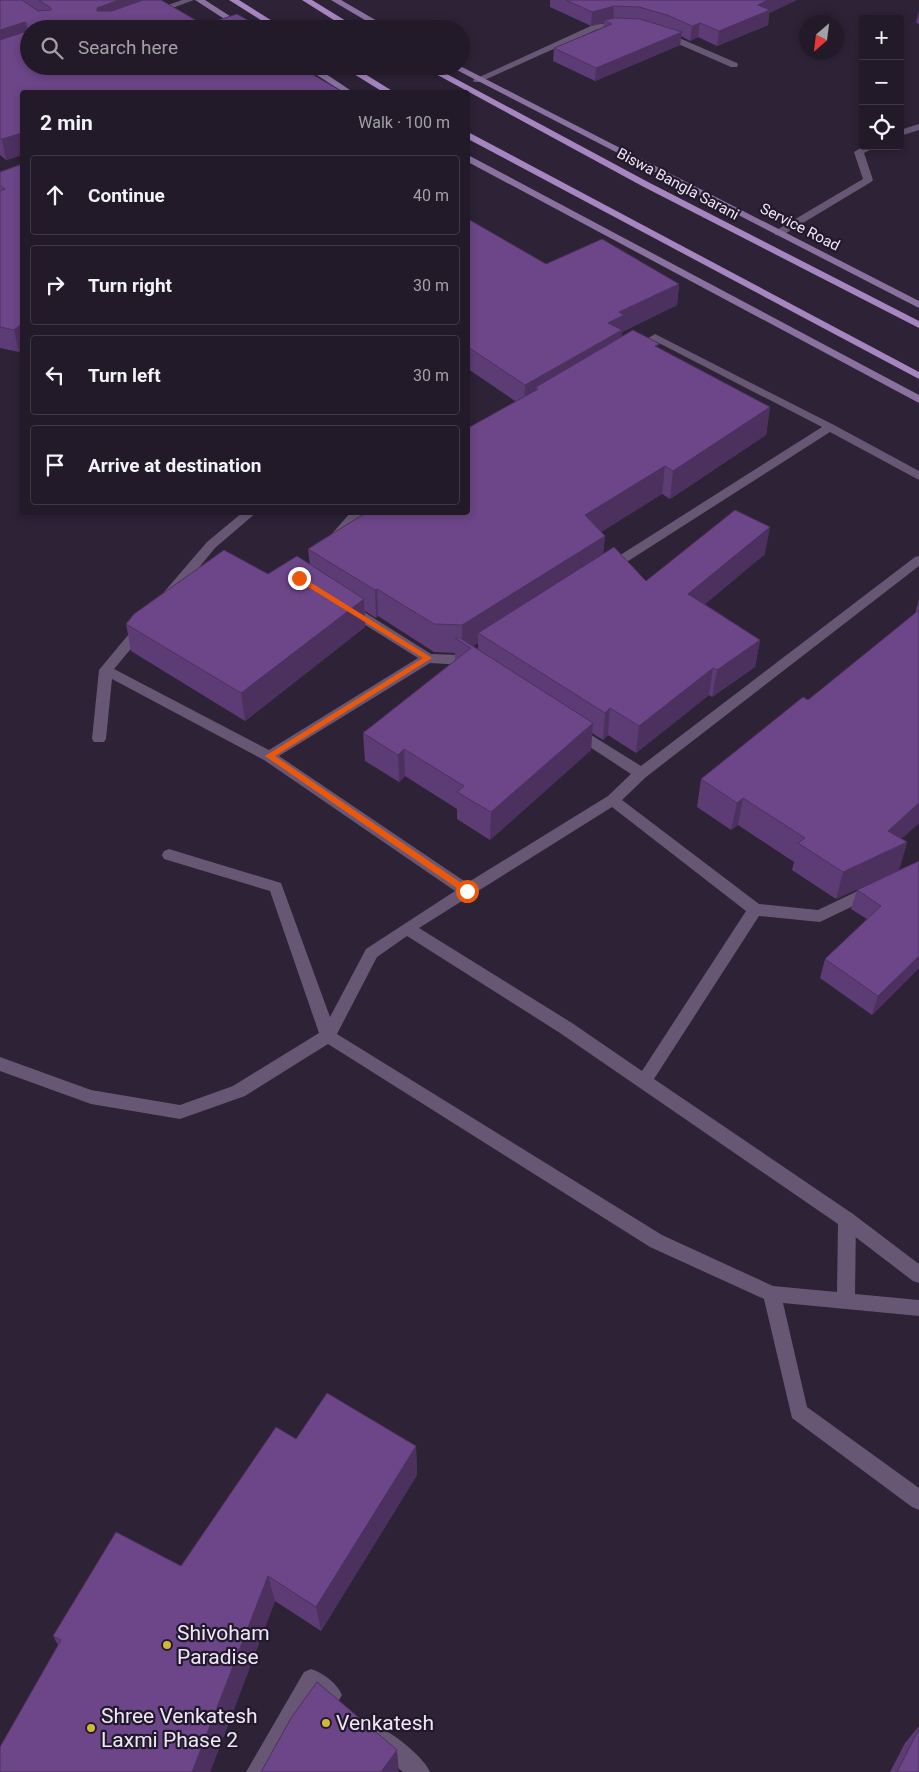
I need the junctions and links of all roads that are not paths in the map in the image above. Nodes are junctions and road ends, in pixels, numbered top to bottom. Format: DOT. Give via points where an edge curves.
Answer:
graph roads {
  1 [pos="190,0"];
  2 [pos="199,0"];
  3 [pos="233,0"];
  4 [pos="306,0"];
  5 [pos="336,0"];
  6 [pos="360,14"];
  7 [pos="143,16"];
  8 [pos="231,20"];
  9 [pos="266,20"];
  10 [pos="340,20"];
  11 [pos="370,20"];
  12 [pos="630,25"];
  13 [pos="653,30"];
  14 [pos="734,65"];
  15 [pos="321,75"];
  16 [pos="360,75"];
  17 [pos="442,75"];
  18 [pos="468,75"];
  19 [pos="477,80"];
  20 [pos="345,90"];
  21 [pos="386,90"];
  22 [pos="470,90"];
  23 [pos="470,90"];
  24 [pos="919,127"];
  25 [pos="904,132"];
  26 [pos="470,136"];
  27 [pos="863,150"];
  28 [pos="470,159"];
  29 [pos="779,233"];
  30 [pos="919,305"];
  31 [pos="919,326"];
  32 [pos="621,357"];
  33 [pos="919,376"];
  34 [pos="919,400"];
  35 [pos="830,427"];
  36 [pos="918,473"];
  37 [pos="247,515"];
  38 [pos="355,515"];
  39 [pos="326,549"];
  40 [pos="919,560"];
  41 [pos="598,575"];
  42 [pos="340,603"];
  43 [pos="161,604"];
  44 [pos="149,619"];
  45 [pos="481,649"];
  46 [pos="428,658"];
  47 [pos="464,660"];
  48 [pos="106,670"];
  49 [pos="481,670"];
  50 [pos="565,724"];
  51 [pos="98,739"];
  52 [pos="269,756"];
  53 [pos="640,773"];
  54 [pos="613,800"];
  55 [pos="169,855"];
  56 [pos="886,884"];
  57 [pos="467,891"];
  58 [pos="755,910"];
  59 [pos="407,928"];
  60 [pos="328,1036"];
  61 [pos="0,1064"];
  62 [pos="644,1081"];
  63 [pos="847,1220"];
  64 [pos="919,1275"];
  65 [pos="772,1294"];
  66 [pos="846,1301"];
  67 [pos="919,1308"];
  68 [pos="919,1500"];
  69 [pos="347,1710"];
  70 [pos="369,1728"];
  71 [pos="257,1772"];
  72 [pos="419,1772"];
  1 -- 7 [label="street"];
  2 -- 8 [label="street"];
  3 -- 9 [label="main road"];
  4 -- 10 [label="main road"];
  5 -- 6 [label="street"];
  6 -- 10 [label="street"];
  6 -- 11 [label="street"];
  12 -- 19 [label="street" via="596,27"];
  13 -- 14 [label="street"];
  15 -- 20 [label="street"];
  16 -- 21 [label="main road"];
  17 -- 22 [label="main road, Biswa Bangla Sarani"];
  18 -- 19 [label="street, Service Road"];
  19 -- 29 [label="street, Service Road"];
  23 -- 31 [label="main road, Biswa Bangla Sarani"];
  24 -- 25 [label="street"];
  26 -- 33 [label="main road"];
  27 -- 29 [label="street" via="859,152 868,180"];
  28 -- 34 [label="street"];
  29 -- 30 [label="street, Service Road"];
  32 -- 35 [label="street" via="655,337"];
  35 -- 36 [label="street"];
  35 -- 41 [label="street"];
  37 -- 43 [label="street" via="211,545"];
  38 -- 39 [label="street"];
  40 -- 53 [label="street"];
  42 -- 46 [label="street"];
  44 -- 48 [label="street"];
  45 -- 47 [label="street"];
  46 -- 47 [label="street"];
  46 -- 52 [label="street"];
  47 -- 49 [label="street"];
  48 -- 51 [label="street"];
  48 -- 52 [label="street"];
  50 -- 53 [label="street"];
  52 -- 57 [label="street"];
  53 -- 54 [label="street"];
  54 -- 57 [label="street"];
  54 -- 58 [label="street"];
  55 -- 60 [label="street" via="276,888"];
  56 -- 58 [label="street" via="820,916"];
  57 -- 59 [label="street"];
  58 -- 62 [label="street"];
  59 -- 60 [label="street" via="371,953"];
  59 -- 62 [label="street"];
  60 -- 61 [label="street" via="239,1091 180,1112 91,1097"];
  60 -- 65 [label="street" via="656,1241"];
  62 -- 63 [label="street"];
  63 -- 64 [label="street"];
  63 -- 66 [label="street"];
  65 -- 66 [label="street"];
  65 -- 68 [label="street" via="799,1412"];
  66 -- 67 [label="street"];
  69 -- 71 [label="street" via="311,1678"];
  70 -- 72 [label="street"];
}
